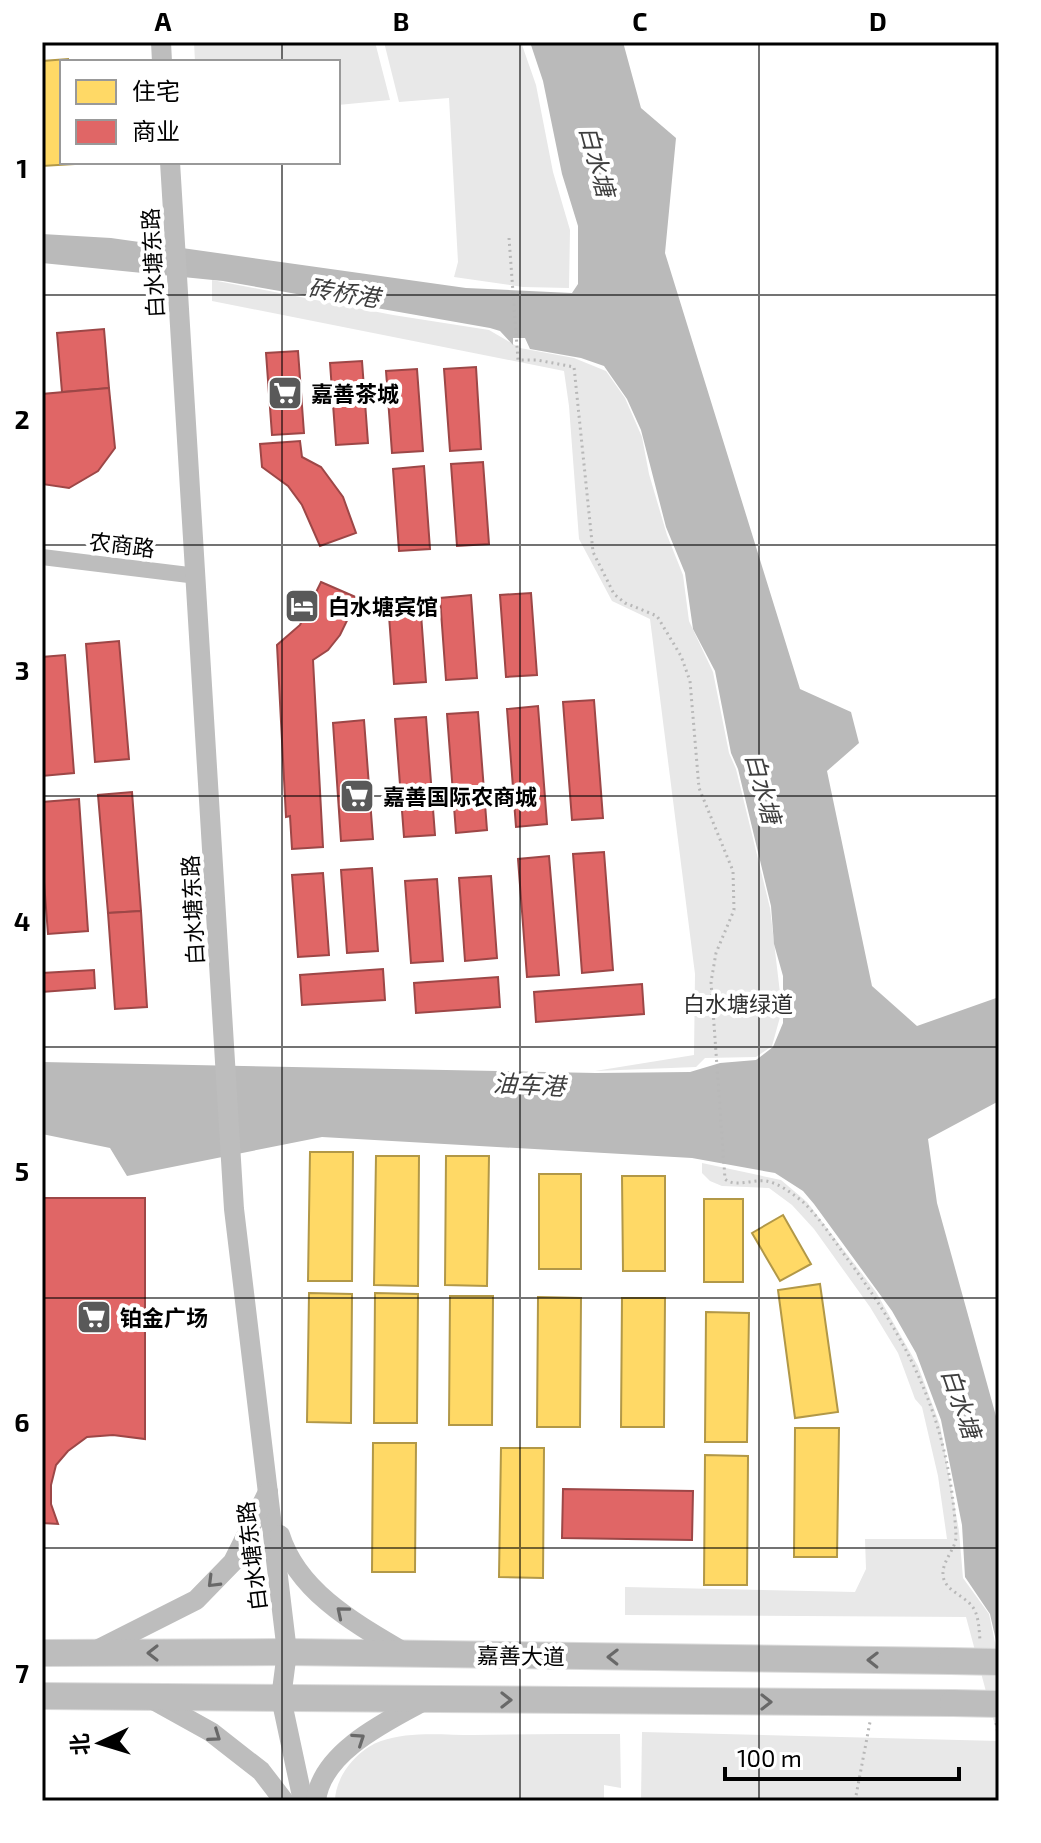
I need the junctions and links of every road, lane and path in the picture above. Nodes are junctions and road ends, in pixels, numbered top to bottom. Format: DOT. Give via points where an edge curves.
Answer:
graph roads {
  1 [pos="170,164"];
  2 [pos="509,238"];
  3 [pos="42,557"];
  4 [pos="197,576"];
  5 [pos="268,1492"];
  6 [pos="980,1640"];
  7 [pos="287,1652"];
  8 [pos="42,1653"];
  9 [pos="92,1653"];
  10 [pos="407,1654"];
  11 [pos="999,1662"];
  12 [pos="42,1696"];
  13 [pos="148,1697"];
  14 [pos="281,1698"];
  15 [pos="428,1699"];
  16 [pos="874,1703"];
  17 [pos="996,1707"];
  18 [pos="999,1739"];
  19 [pos="284,1801"];
  20 [pos="303,1801"];
  21 [pos="316,1801"];
  22 [pos="855,1801"];
  1 -- 4 [label="street, 白水塘东路"];
  2 -- 6 [label="path" via="518,360 574,367 593,552 614,594 657,616 686,669 699,788 733,871 734,910 712,973 725,1179 767,1181 805,1205 879,1303 912,1359 935,1418 955,1519 957,1541 944,1577 975,1611"];
  3 -- 4 [label="street, 农商路"];
  4 -- 5 [label="street, 白水塘东路" via="234,1209"];
  5 -- 7 [label="street, 白水塘东路"];
  5 -- 9 [label="street, one-way" via="233,1562 196,1600"];
  10 -- 5 [label="street, one-way" via="357,1625 310,1585 286,1552"];
  7 -- 9 [label="main road, 嘉善大道, one-way"];
  7 -- 10 [label="main road, 嘉善大道"];
  7 -- 14 [label="street, 白水塘东路"];
  8 -- 9 [label="main road, 嘉善大道"];
  11 -- 10 [label="main road, 嘉善大道, one-way, bridge"];
  12 -- 13 [label="main road, 嘉善大道"];
  13 -- 14 [label="main road, 嘉善大道"];
  13 -- 19 [label="street, one-way" via="211,1732 261,1771"];
  14 -- 15 [label="main road, 嘉善大道"];
  14 -- 20 [label="street, 白水塘东路"];
  15 -- 16 [label="main road, 嘉善大道, one-way"];
  21 -- 15 [label="street, one-way" via="318,1786 349,1746"];
  16 -- 17 [label="main road, 嘉善大道, bridge"];
  16 -- 22 [label="path"];
  17 -- 18 [label="path"];
}
